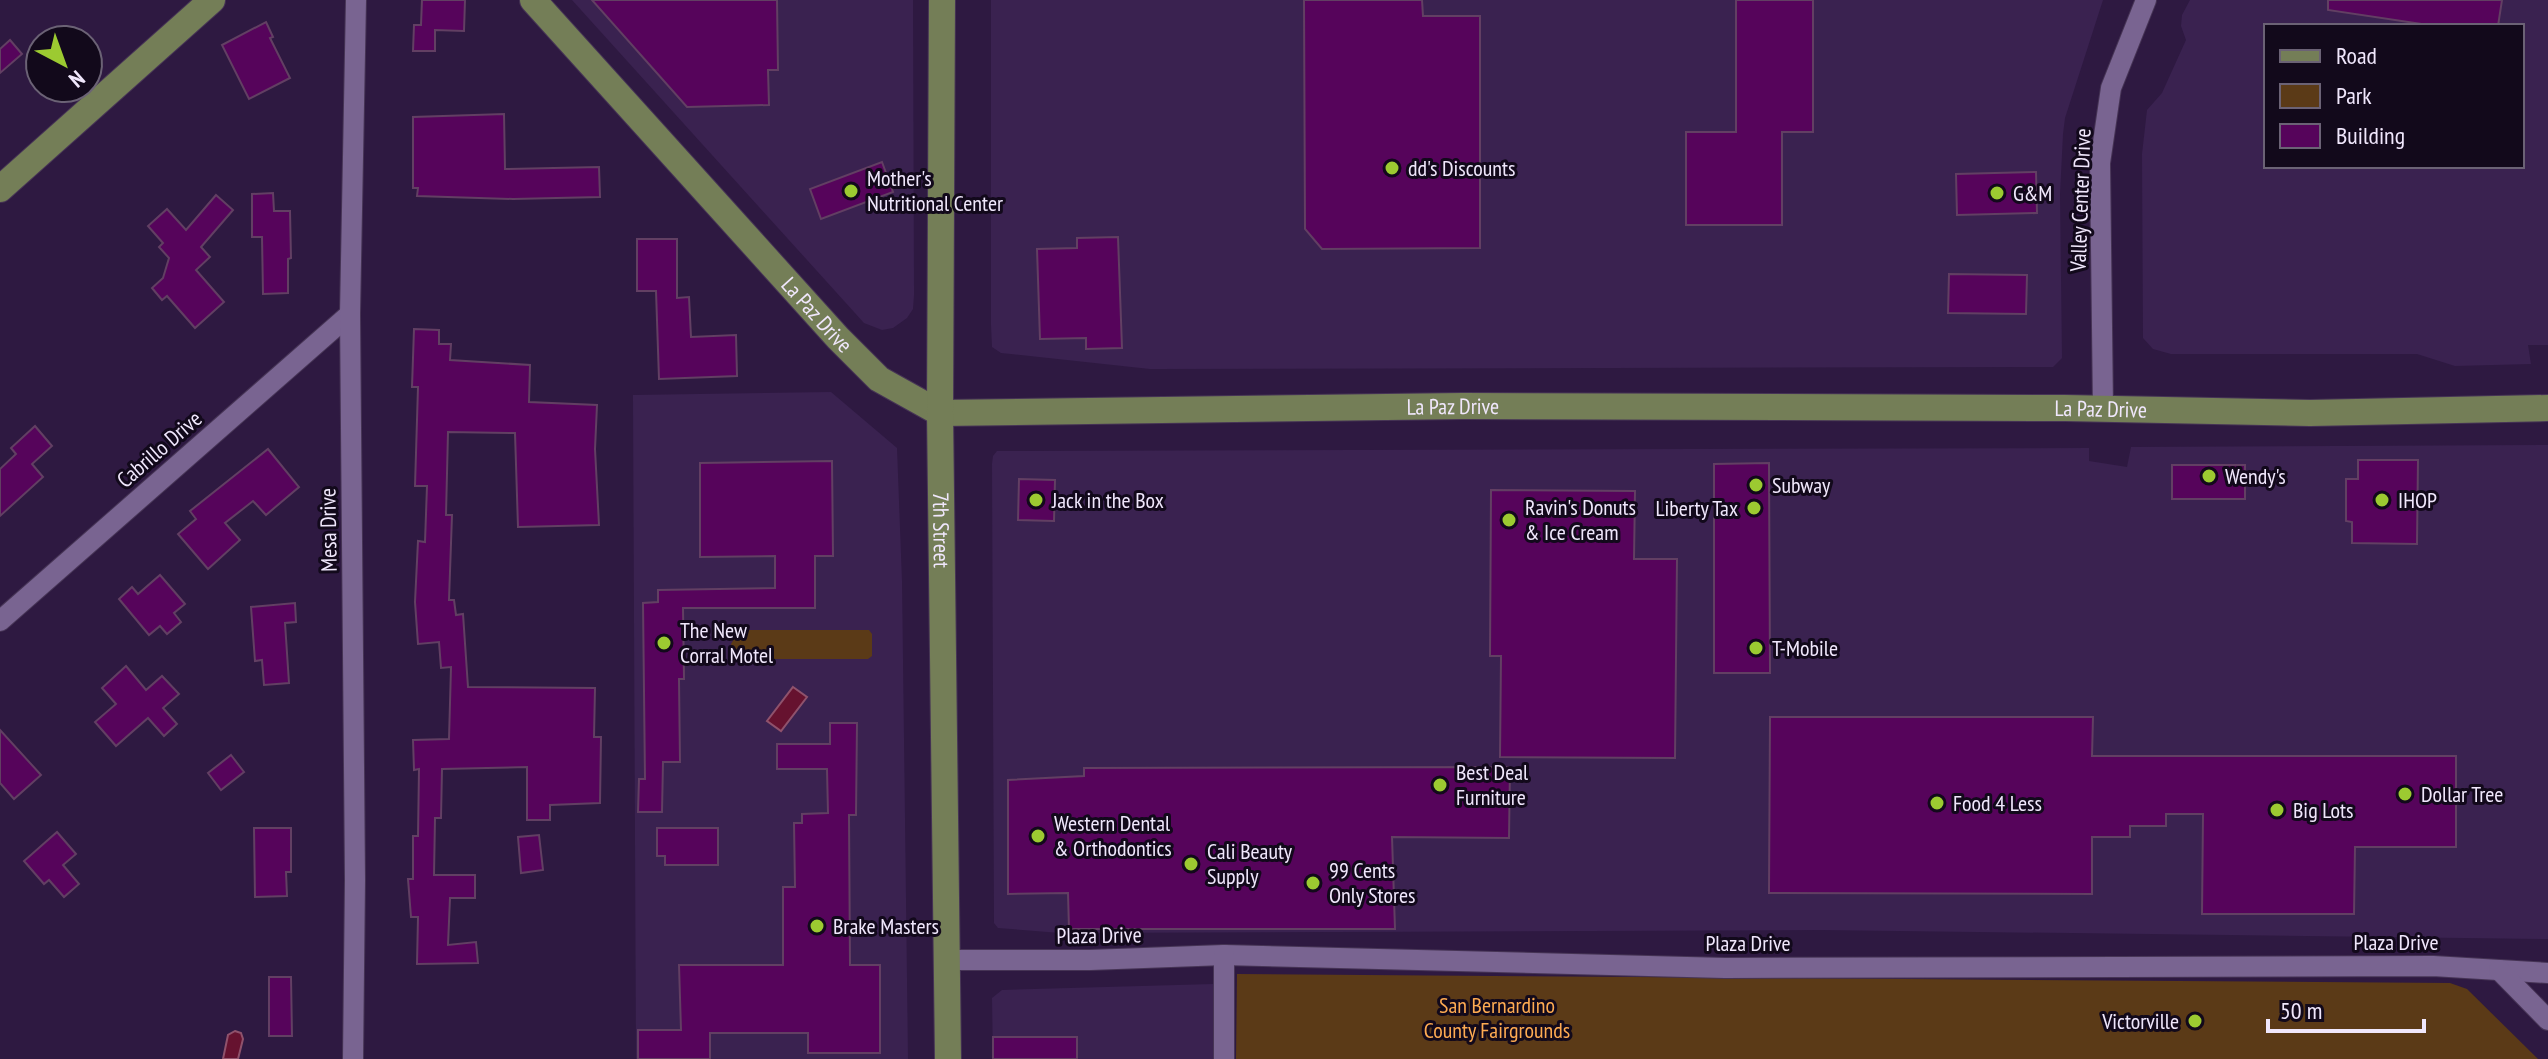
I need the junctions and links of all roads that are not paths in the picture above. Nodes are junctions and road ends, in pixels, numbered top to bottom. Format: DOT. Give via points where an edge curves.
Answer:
graph roads {
  1 [pos="212,0"];
  2 [pos="356,0"];
  3 [pos="533,0"];
  4 [pos="942,0"];
  5 [pos="2146,0"];
  6 [pos="0,189"];
  7 [pos="350,314"];
  8 [pos="2103,408"];
  9 [pos="2548,408"];
  10 [pos="940,413"];
  11 [pos="0,621"];
  12 [pos="1224,955"];
  13 [pos="947,960"];
  14 [pos="2499,970"];
  15 [pos="2548,973"];
  16 [pos="2548,1020"];
  17 [pos="353,1059"];
  18 [pos="948,1059"];
  19 [pos="1224,1059"];
  1 -- 6 [label="main road"];
  2 -- 7 [label="street, Mesa Drive"];
  3 -- 10 [label="main road, La Paz Drive" via="838,338 879,379"];
  4 -- 10 [label="main road, 7th Street"];
  5 -- 8 [label="street, Valley Center Drive" via="2111,88 2102,151"];
  7 -- 11 [label="street, Cabrillo Drive"];
  7 -- 17 [label="street, Mesa Drive"];
  8 -- 9 [label="main road, La Paz Drive" via="2310,413"];
  8 -- 10 [label="main road, La Paz Drive" via="1463,406"];
  10 -- 13 [label="main road, 7th Street"];
  12 -- 13 [label="street, Plaza Drive"];
  12 -- 14 [label="street, Plaza Drive" via="1725,968"];
  12 -- 19 [label="street"];
  13 -- 18 [label="main road, 7th Street"];
  14 -- 15 [label="street, Plaza Drive"];
  14 -- 16 [label="street"];
}
